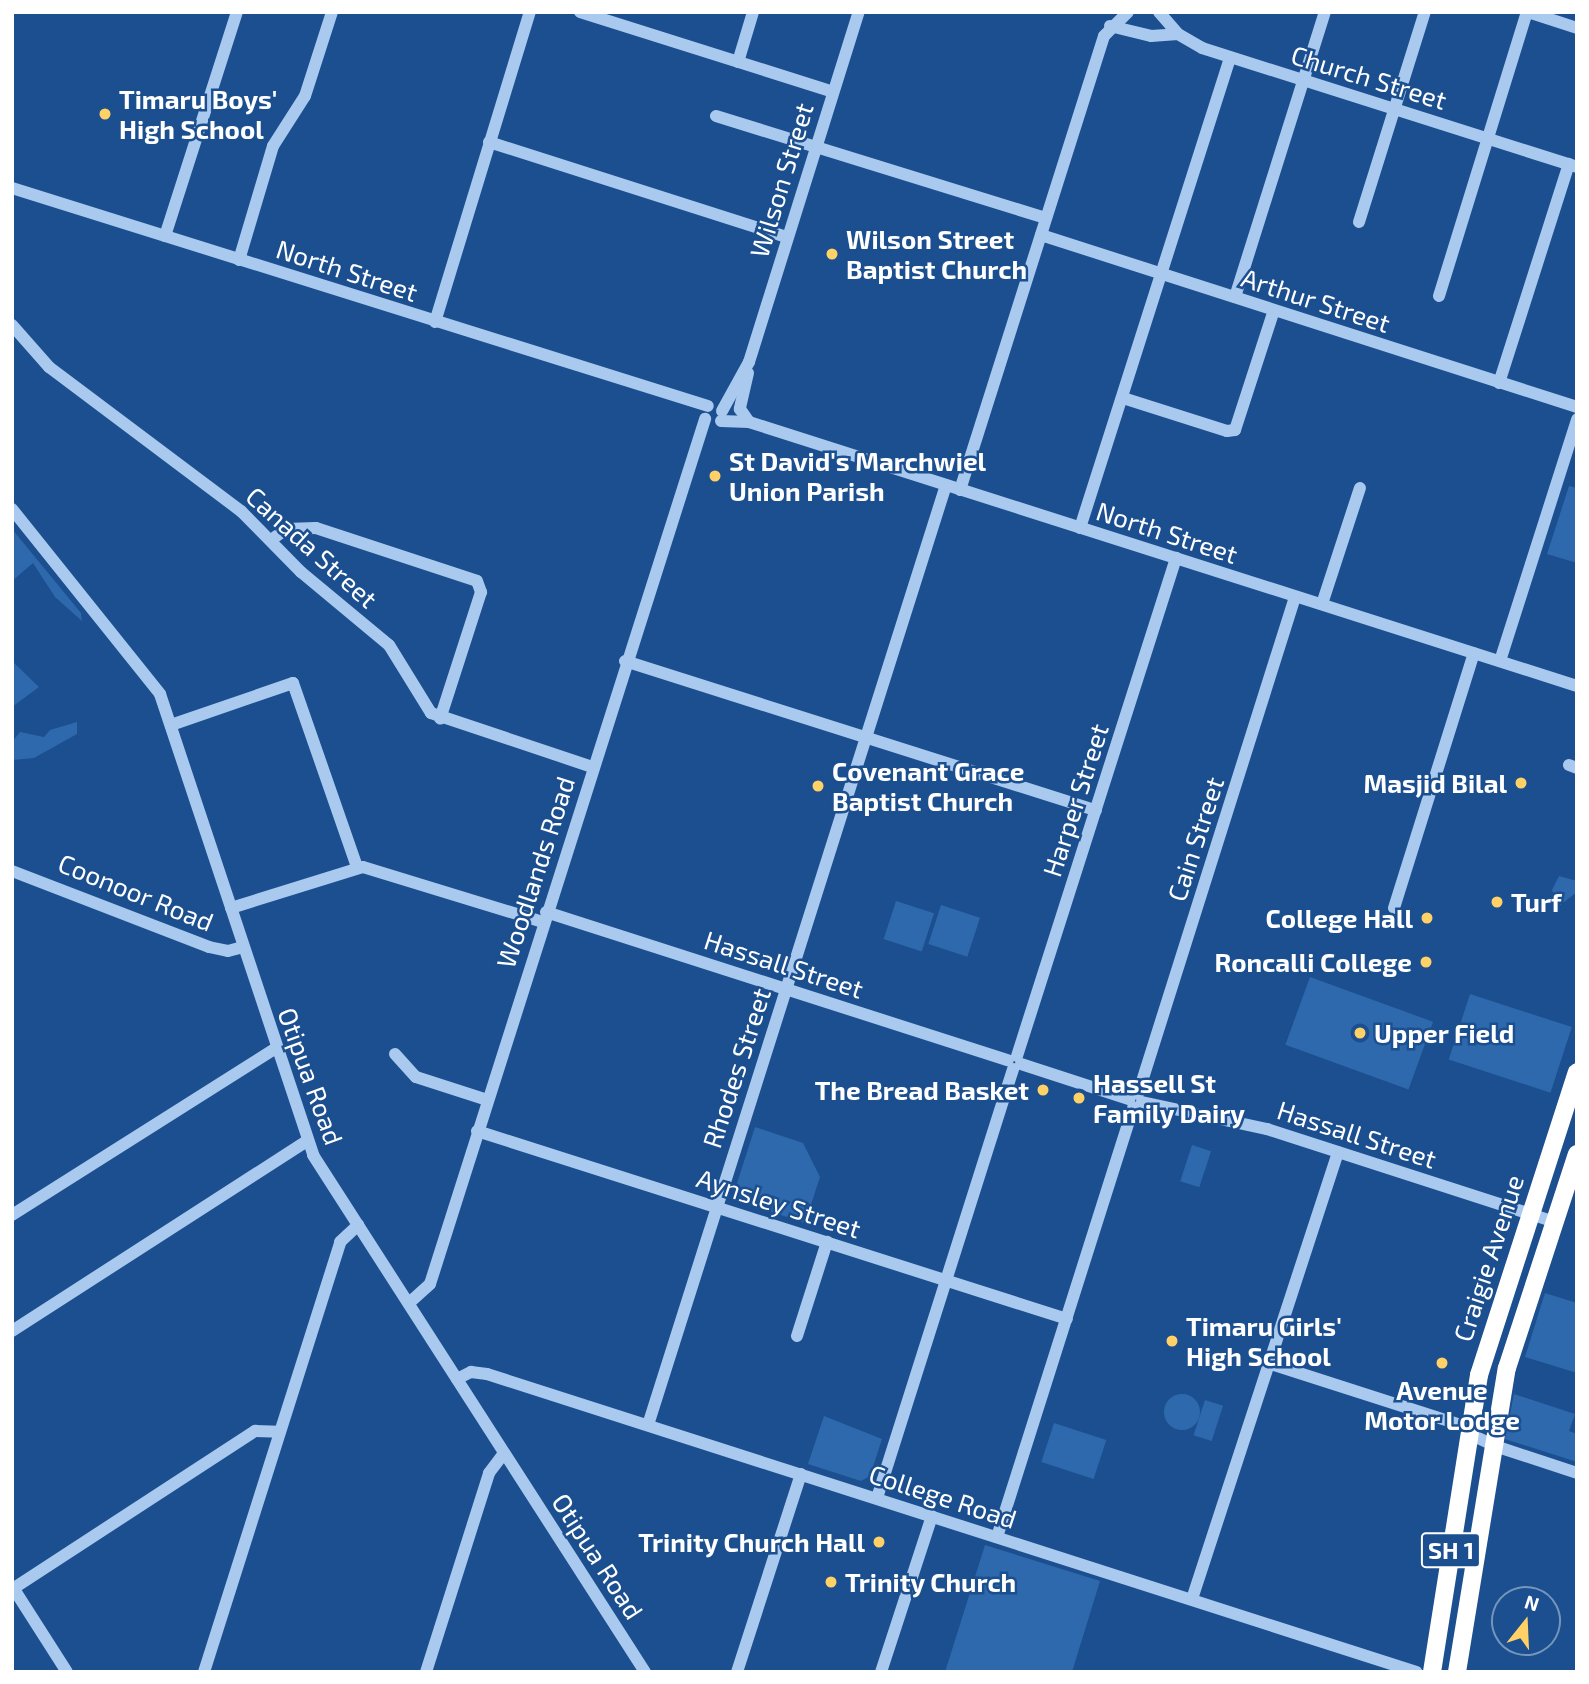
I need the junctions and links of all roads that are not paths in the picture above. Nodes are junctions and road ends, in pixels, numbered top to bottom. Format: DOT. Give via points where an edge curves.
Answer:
graph roads {
  1 [pos="237,12"];
  2 [pos="332,12"];
  3 [pos="530,12"];
  4 [pos="580,12"];
  5 [pos="753,12"];
  6 [pos="859,12"];
  7 [pos="1128,12"];
  8 [pos="1159,12"];
  9 [pos="1325,12"];
  10 [pos="1425,12"];
  11 [pos="1527,12"];
  12 [pos="1110,26"];
  13 [pos="1577,28"];
  14 [pos="1178,34"];
  15 [pos="1230,57"];
  16 [pos="738,62"];
  17 [pos="1303,80"];
  18 [pos="833,92"];
  19 [pos="1395,109"];
  20 [pos="716,116"];
  21 [pos="1487,138"];
  22 [pos="489,142"];
  23 [pos="816,146"];
  24 [pos="1573,165"];
  25 [pos="12,188"];
  26 [pos="1046,218"];
  27 [pos="1359,222"];
  28 [pos="1041,235"];
  29 [pos="165,236"];
  30 [pos="787,237"];
  31 [pos="239,260"];
  32 [pos="1161,274"];
  33 [pos="1439,296"];
  34 [pos="1235,297"];
  35 [pos="1274,310"];
  36 [pos="435,322"];
  37 [pos="12,325"];
  38 [pos="749,362"];
  39 [pos="1499,383"];
  40 [pos="1123,398"];
  41 [pos="1577,407"];
  42 [pos="714,414"];
  43 [pos="1577,419"];
  44 [pos="747,421"];
  45 [pos="946,485"];
  46 [pos="1360,488"];
  47 [pos="960,489"];
  48 [pos="12,509"];
  49 [pos="1080,528"];
  50 [pos="271,540"];
  51 [pos="1176,558"];
  52 [pos="1295,597"];
  53 [pos="1322,604"];
  54 [pos="1474,653"];
  55 [pos="625,661"];
  56 [pos="1500,661"];
  57 [pos="1577,685"];
  58 [pos="440,719"];
  59 [pos="171,725"];
  60 [pos="866,737"];
  61 [pos="592,767"];
  62 [pos="1096,810"];
  63 [pos="357,867"];
  64 [pos="12,871"];
  65 [pos="231,908"];
  66 [pos="1394,908"];
  67 [pos="545,917"];
  68 [pos="243,947"];
  69 [pos="786,989"];
  70 [pos="276,1048"];
  71 [pos="395,1054"];
  72 [pos="1015,1062"];
  73 [pos="1577,1072"];
  74 [pos="487,1100"];
  75 [pos="1135,1101"];
  76 [pos="477,1131"];
  77 [pos="307,1141"];
  78 [pos="1338,1152"];
  79 [pos="1577,1154"];
  80 [pos="716,1207"];
  81 [pos="1531,1214"];
  82 [pos="12,1216"];
  83 [pos="1555,1222"];
  84 [pos="358,1225"];
  85 [pos="827,1242"];
  86 [pos="945,1280"];
  87 [pos="409,1303"];
  88 [pos="1067,1319"];
  89 [pos="12,1331"];
  90 [pos="797,1336"];
  91 [pos="1271,1364"];
  92 [pos="457,1380"];
  93 [pos="648,1425"];
  94 [pos="1470,1428"];
  95 [pos="279,1432"];
  96 [pos="1494,1446"];
  97 [pos="504,1453"];
  98 [pos="1577,1473"];
  99 [pos="801,1474"];
  100 [pos="877,1498"];
  101 [pos="932,1516"];
  102 [pos="997,1536"];
  103 [pos="13,1587"];
  104 [pos="1192,1599"];
  105 [pos="67,1672"];
  106 [pos="204,1672"];
  107 [pos="426,1672"];
  108 [pos="645,1672"];
  109 [pos="737,1672"];
  110 [pos="881,1672"];
  111 [pos="1416,1672"];
  112 [pos="1432,1672"];
  113 [pos="1457,1672"];
  1 -- 29 [label="street"];
  2 -- 31 [label="street" via="305,96 273,146"];
  3 -- 22 [label="street"];
  4 -- 16 [label="street"];
  5 -- 16 [label="street"];
  6 -- 18 [label="street, Wilson Street"];
  7 -- 12 [label="street"];
  8 -- 14 [label="street, Church Street"];
  9 -- 17 [label="street"];
  10 -- 19 [label="street"];
  11 -- 13 [label="street"];
  11 -- 21 [label="street"];
  12 -- 14 [label="street" via="1151,36"];
  12 -- 26 [label="street"];
  14 -- 15 [label="street, Church Street"];
  15 -- 17 [label="street, Church Street"];
  15 -- 32 [label="street"];
  16 -- 18 [label="street"];
  17 -- 19 [label="street, Church Street"];
  17 -- 34 [label="street"];
  18 -- 23 [label="street, Wilson Street"];
  19 -- 21 [label="street, Church Street"];
  19 -- 27 [label="street"];
  20 -- 23 [label="street"];
  21 -- 24 [label="street, Church Street"];
  21 -- 33 [label="street"];
  22 -- 30 [label="street"];
  22 -- 36 [label="street"];
  23 -- 26 [label="street"];
  23 -- 30 [label="street, Wilson Street"];
  24 -- 39 [label="street"];
  25 -- 29 [label="street, North Street"];
  26 -- 28 [label="street"];
  28 -- 32 [label="street, Arthur Street"];
  28 -- 47 [label="street"];
  29 -- 31 [label="street, North Street"];
  30 -- 38 [label="street, Wilson Street"];
  31 -- 36 [label="street, North Street"];
  32 -- 34 [label="street, Arthur Street"];
  32 -- 40 [label="street"];
  34 -- 35 [label="street, Arthur Street"];
  35 -- 39 [label="street, Arthur Street"];
  35 -- 40 [label="street" via="1235,430"];
  36 -- 42 [label="street, North Street"];
  37 -- 50 [label="street, Canada Street" via="49,367 241,511"];
  38 -- 42 [label="street, Wilson Street"];
  38 -- 44 [label="street, Wilson Street" via="740,409"];
  39 -- 41 [label="street, Arthur Street"];
  40 -- 49 [label="street"];
  42 -- 44 [label="street, North Street"];
  42 -- 55 [label="street, Woodlands Road" via="694,447"];
  43 -- 56 [label="street"];
  44 -- 45 [label="street, North Street"];
  45 -- 47 [label="street, North Street"];
  45 -- 60 [label="street, Rhodes Street"];
  46 -- 53 [label="street"];
  47 -- 49 [label="street, North Street"];
  48 -- 59 [label="street, Otipua Road" via="150,678"];
  49 -- 51 [label="street, North Street"];
  50 -- 58 [label="street, Canada Street" via="301,572 389,645 419,700"];
  50 -- 58 [label="street" via="286,529 316,528 477,581 481,592"];
  51 -- 52 [label="street, North Street"];
  51 -- 62 [label="street, Harper Street"];
  52 -- 53 [label="street, North Street"];
  52 -- 75 [label="street, Cain Street"];
  53 -- 54 [label="street, North Street"];
  54 -- 56 [label="street, North Street"];
  54 -- 66 [label="street"];
  55 -- 60 [label="street"];
  55 -- 61 [label="street, Woodlands Road"];
  56 -- 57 [label="street, North Street"];
  58 -- 61 [label="street, Canada Street"];
  59 -- 63 [label="street" via="293,683"];
  59 -- 65 [label="street, Otipua Road"];
  60 -- 62 [label="street"];
  60 -- 69 [label="street, Rhodes Street"];
  61 -- 67 [label="street, Woodlands Road"];
  62 -- 72 [label="street, Harper Street"];
  63 -- 65 [label="street"];
  63 -- 67 [label="street, Hassall Street"];
  64 -- 68 [label="street, Coonoor Road" via="209,947 228,951"];
  65 -- 68 [label="street, Otipua Road"];
  67 -- 69 [label="street, Hassall Street"];
  67 -- 74 [label="street, Woodlands Road"];
  68 -- 70 [label="street, Otipua Road"];
  69 -- 72 [label="street, Hassall Street"];
  69 -- 80 [label="street, Rhodes Street"];
  70 -- 77 [label="street, Otipua Road"];
  70 -- 82 [label="street"];
  71 -- 74 [label="street" via="416,1077"];
  72 -- 75 [label="street, Hassall Street"];
  72 -- 86 [label="street, Harper Street"];
  73 -- 81 [label="highway, Craigie Avenue / SH 1"];
  74 -- 76 [label="street, Woodlands Road"];
  75 -- 78 [label="street, Hassall Street" via="1236,1121"];
  75 -- 88 [label="street, Cain Street"];
  76 -- 80 [label="street, Aynsley Street"];
  76 -- 87 [label="street, Woodlands Road" via="430,1284"];
  77 -- 84 [label="street, Otipua Road"];
  77 -- 89 [label="street"];
  78 -- 81 [label="street, Hassall Street"];
  78 -- 91 [label="street"];
  79 -- 83 [label="highway, Craigie Avenue / SH 1"];
  80 -- 85 [label="street, Aynsley Street"];
  80 -- 93 [label="street, Rhodes Street"];
  81 -- 83 [label="street, Hassall Street"];
  81 -- 94 [label="highway, Craigie Avenue / SH 1" via="1483,1358"];
  83 -- 96 [label="highway, Craigie Avenue / SH 1" via="1507,1368"];
  84 -- 87 [label="street, Otipua Road"];
  84 -- 95 [label="street" via="340,1242"];
  85 -- 86 [label="street, Aynsley Street"];
  85 -- 90 [label="street"];
  86 -- 88 [label="street, Aynsley Street"];
  86 -- 100 [label="street, Harper Street"];
  87 -- 92 [label="street, Otipua Road"];
  88 -- 102 [label="street, Cain Street"];
  91 -- 94 [label="street"];
  91 -- 104 [label="street"];
  92 -- 93 [label="street, College Road" via="479,1372"];
  92 -- 97 [label="street, Otipua Road"];
  93 -- 99 [label="street, College Road"];
  94 -- 96 [label="street" via="1476,1437"];
  94 -- 112 [label="highway, Craigie Avenue / SH 1"];
  95 -- 103 [label="street" via="255,1432"];
  95 -- 106 [label="street"];
  96 -- 98 [label="street"];
  96 -- 113 [label="highway, Craigie Avenue / SH 1"];
  97 -- 107 [label="street" via="489,1473"];
  97 -- 108 [label="street, Otipua Road"];
  99 -- 100 [label="street, College Road"];
  99 -- 109 [label="street"];
  100 -- 101 [label="street, College Road"];
  101 -- 102 [label="street, College Road"];
  101 -- 110 [label="street"];
  102 -- 104 [label="street, College Road"];
  103 -- 105 [label="street"];
  104 -- 111 [label="street, College Road"];
}
